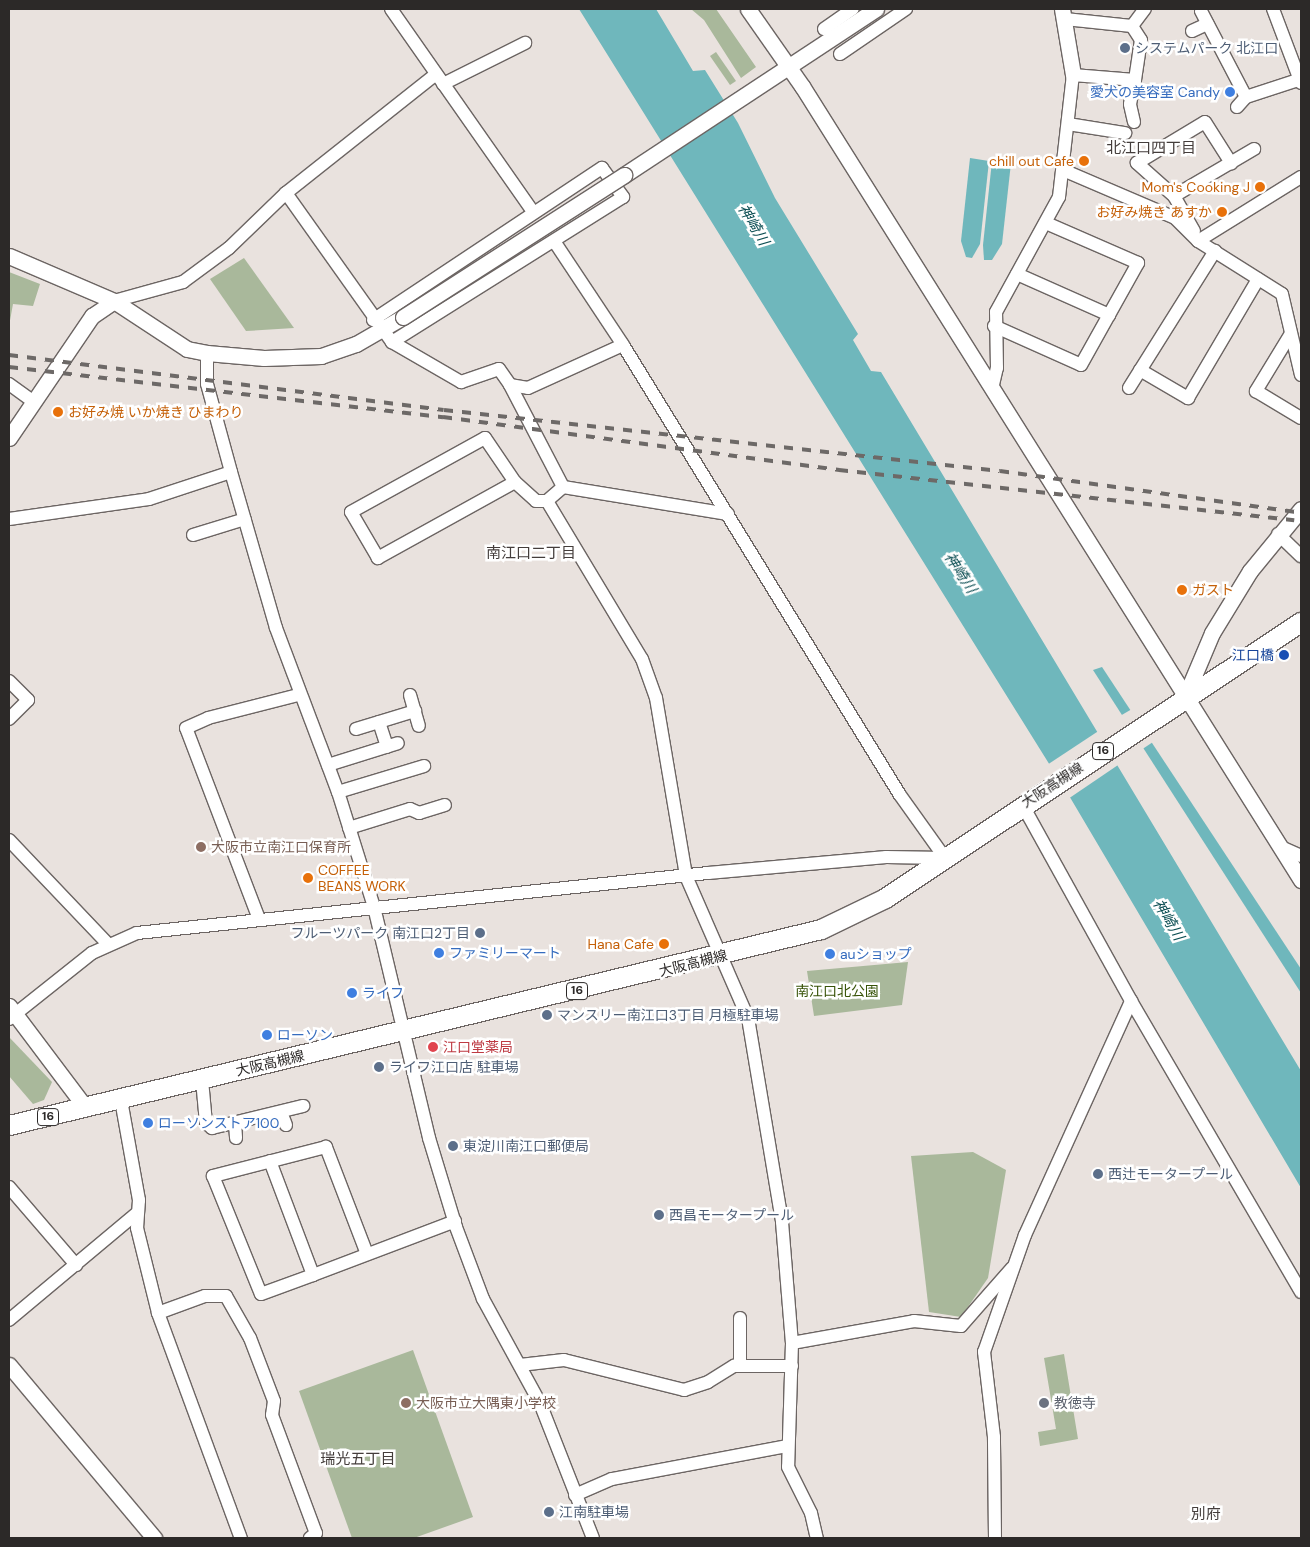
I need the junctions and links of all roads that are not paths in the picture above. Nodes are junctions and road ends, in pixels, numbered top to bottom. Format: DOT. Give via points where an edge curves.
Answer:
graph roads {
  1 [pos="392,9"];
  2 [pos="853,9"];
  3 [pos="876,9"];
  4 [pos="906,9"];
  5 [pos="1145,9"];
  6 [pos="1273,9"];
  7 [pos="752,11"];
  8 [pos="1201,11"];
  9 [pos="1064,14"];
  10 [pos="1207,24"];
  11 [pos="1132,26"];
  12 [pos="824,29"];
  13 [pos="1192,31"];
  14 [pos="525,43"];
  15 [pos="840,54"];
  16 [pos="782,70"];
  17 [pos="1073,75"];
  18 [pos="440,79"];
  19 [pos="1135,80"];
  20 [pos="1301,81"];
  21 [pos="1246,97"];
  22 [pos="1237,107"];
  23 [pos="1134,122"];
  24 [pos="1068,124"];
  25 [pos="1125,133"];
  26 [pos="1254,149"];
  27 [pos="1231,163"];
  28 [pos="1062,170"];
  29 [pos="1301,177"];
  30 [pos="286,193"];
  31 [pos="1174,196"];
  32 [pos="533,212"];
  33 [pos="1046,223"];
  34 [pos="554,241"];
  35 [pos="1198,241"];
  36 [pos="1215,252"];
  37 [pos="9,256"];
  38 [pos="1017,274"];
  39 [pos="1258,279"];
  40 [pos="114,301"];
  41 [pos="1109,315"];
  42 [pos="377,325"];
  43 [pos="994,326"];
  44 [pos="1290,335"];
  45 [pos="392,342"];
  46 [pos="623,345"];
  47 [pos="207,353"];
  48 [pos="1140,370"];
  49 [pos="1301,375"];
  50 [pos="9,384"];
  51 [pos="510,385"];
  52 [pos="1128,388"];
  53 [pos="992,389"];
  54 [pos="34,402"];
  55 [pos="1301,418"];
  56 [pos="9,438"];
  57 [pos="231,472"];
  58 [pos="515,482"];
  59 [pos="563,487"];
  60 [pos="547,501"];
  61 [pos="1301,509"];
  62 [pos="728,514"];
  63 [pos="9,519"];
  64 [pos="245,520"];
  65 [pos="1278,534"];
  66 [pos="193,535"];
  67 [pos="1301,556"];
  68 [pos="1301,622"];
  69 [pos="9,681"];
  70 [pos="298,695"];
  71 [pos="410,695"];
  72 [pos="1178,701"];
  73 [pos="414,711"];
  74 [pos="9,719"];
  75 [pos="379,722"];
  76 [pos="419,726"];
  77 [pos="356,729"];
  78 [pos="328,765"];
  79 [pos="424,766"];
  80 [pos="338,792"];
  81 [pos="1029,800"];
  82 [pos="445,805"];
  83 [pos="349,828"];
  84 [pos="9,840"];
  85 [pos="1283,848"];
  86 [pos="1301,856"];
  87 [pos="946,858"];
  88 [pos="686,876"];
  89 [pos="1301,880"];
  90 [pos="374,907"];
  91 [pos="259,919"];
  92 [pos="108,944"];
  93 [pos="722,956"];
  94 [pos="1131,1001"];
  95 [pos="11,1013"];
  96 [pos="402,1033"];
  97 [pos="202,1080"];
  98 [pos="121,1100"];
  99 [pos="303,1106"];
  100 [pos="86,1108"];
  101 [pos="280,1112"];
  102 [pos="235,1123"];
  103 [pos="9,1125"];
  104 [pos="286,1125"];
  105 [pos="236,1138"];
  106 [pos="270,1161"];
  107 [pos="9,1187"];
  108 [pos="138,1212"];
  109 [pos="455,1221"];
  110 [pos="367,1254"];
  111 [pos="1016,1262"];
  112 [pos="76,1265"];
  113 [pos="313,1275"];
  114 [pos="1301,1292"];
  115 [pos="158,1313"];
  116 [pos="740,1318"];
  117 [pos="9,1320"];
  118 [pos="792,1343"];
  119 [pos="9,1365"];
  120 [pos="520,1365"];
  121 [pos="740,1366"];
  122 [pos="792,1366"];
  123 [pos="786,1446"];
  124 [pos="575,1495"];
  125 [pos="154,1538"];
  126 [pos="241,1538"];
  127 [pos="310,1538"];
  128 [pos="593,1538"];
  129 [pos="817,1538"];
  130 [pos="995,1538"];
  1 -- 18 [label="street"];
  2 -- 12 [label="street"];
  3 -- 16 [label="street"];
  4 -- 15 [label="street"];
  5 -- 11 [label="street"];
  6 -- 20 [label="street"];
  7 -- 16 [label="street"];
  8 -- 10 [label="street"];
  9 -- 11 [label="street"];
  9 -- 17 [label="street"];
  10 -- 13 [label="street"];
  10 -- 21 [label="street"];
  11 -- 19 [label="street" via="1141,40"];
  14 -- 18 [label="street"];
  16 -- 42 [label="street, bridge" via="403,317"];
  16 -- 53 [label="street"];
  17 -- 19 [label="street"];
  17 -- 24 [label="street"];
  18 -- 30 [label="street"];
  18 -- 32 [label="street"];
  19 -- 23 [label="street" via="1130,104"];
  20 -- 21 [label="street"];
  21 -- 22 [label="street"];
  24 -- 25 [label="street"];
  24 -- 28 [label="street"];
  26 -- 27 [label="street"];
  27 -- 31 [label="street"];
  27 -- 31 [label="street" via="1205,122 1136,163"];
  28 -- 33 [label="street" via="1060,197"];
  28 -- 35 [label="street" via="1175,218"];
  29 -- 35 [label="street"];
  30 -- 40 [label="street" via="230,248 183,282"];
  30 -- 42 [label="street"];
  31 -- 35 [label="street"];
  32 -- 34 [label="street" via="602,168 623,197"];
  32 -- 42 [label="street"];
  33 -- 38 [label="street"];
  33 -- 41 [label="street" via="1138,263"];
  34 -- 45 [label="street"];
  34 -- 46 [label="street"];
  35 -- 36 [label="street"];
  36 -- 39 [label="street"];
  36 -- 48 [label="street"];
  37 -- 40 [label="street"];
  38 -- 41 [label="street"];
  38 -- 43 [label="street" via="996,312"];
  39 -- 44 [label="street" via="1282,294"];
  39 -- 48 [label="street" via="1188,398"];
  40 -- 47 [label="street" via="187,349"];
  40 -- 54 [label="street" via="92,316"];
  41 -- 43 [label="street" via="1081,366"];
  42 -- 45 [label="street"];
  42 -- 47 [label="street" via="321,356 264,358"];
  43 -- 53 [label="street" via="997,368"];
  44 -- 49 [label="street"];
  44 -- 55 [label="street" via="1256,391"];
  45 -- 51 [label="street" via="461,382 499,369"];
  46 -- 51 [label="street" via="528,388"];
  46 -- 62 [label="street"];
  47 -- 57 [label="street" via="207,384"];
  48 -- 52 [label="street"];
  50 -- 54 [label="street"];
  51 -- 59 [label="street"];
  53 -- 72 [label="street"];
  54 -- 56 [label="street"];
  57 -- 63 [label="street" via="149,499"];
  57 -- 64 [label="street"];
  58 -- 58 [label="street" via="485,438 351,512 378,558"];
  58 -- 60 [label="street" via="536,501"];
  59 -- 60 [label="street"];
  59 -- 62 [label="street"];
  60 -- 88 [label="street" via="642,659 656,698"];
  61 -- 65 [label="street"];
  62 -- 87 [label="street" via="834,692"];
  64 -- 66 [label="street"];
  64 -- 70 [label="street"];
  65 -- 67 [label="street"];
  65 -- 72 [label="street" via="1212,633"];
  68 -- 72 [label="main road, 大阪高槻線 / 16"];
  69 -- 74 [label="street" via="28,700"];
  70 -- 78 [label="street"];
  70 -- 91 [label="street" via="208,718 186,728"];
  71 -- 73 [label="street"];
  72 -- 81 [label="main road, 大阪高槻線 / 16"];
  72 -- 85 [label="street"];
  73 -- 75 [label="street"];
  73 -- 76 [label="street"];
  75 -- 77 [label="street"];
  75 -- 78 [label="street" via="393,745"];
  78 -- 80 [label="street"];
  79 -- 80 [label="street" via="408,764"];
  80 -- 83 [label="street"];
  81 -- 87 [label="main road, 大阪高槻線 / 16"];
  81 -- 94 [label="street"];
  82 -- 83 [label="street" via="419,813 410,809"];
  83 -- 90 [label="street"];
  84 -- 92 [label="street"];
  85 -- 86 [label="street"];
  85 -- 89 [label="street"];
  87 -- 88 [label="street" via="886,857"];
  87 -- 93 [label="main road, 大阪高槻線 / 16" via="885,898 821,929"];
  88 -- 90 [label="street"];
  88 -- 93 [label="street" via="695,905"];
  90 -- 91 [label="street"];
  90 -- 96 [label="street"];
  91 -- 92 [label="street" via="147,932"];
  92 -- 95 [label="street"];
  93 -- 96 [label="main road, 大阪高槻線 / 16"];
  93 -- 118 [label="street" via="748,1018 760,1076 782,1222"];
  94 -- 111 [label="street" via="1112,1034"];
  94 -- 114 [label="street"];
  95 -- 100 [label="street"];
  96 -- 97 [label="main road, 大阪高槻線 / 16"];
  96 -- 109 [label="street"];
  97 -- 98 [label="main road, 大阪高槻線 / 16"];
  97 -- 102 [label="street" via="206,1123 212,1128"];
  98 -- 100 [label="main road, 大阪高槻線 / 16"];
  98 -- 108 [label="street"];
  99 -- 101 [label="street"];
  100 -- 103 [label="main road, 大阪高槻線 / 16"];
  101 -- 102 [label="street"];
  101 -- 104 [label="street"];
  102 -- 105 [label="street"];
  106 -- 110 [label="street" via="326,1147"];
  106 -- 113 [label="street"];
  106 -- 113 [label="street" via="213,1176 261,1294"];
  107 -- 112 [label="street"];
  108 -- 112 [label="street"];
  108 -- 115 [label="street" via="137,1228"];
  109 -- 110 [label="street"];
  109 -- 120 [label="street" via="483,1300"];
  110 -- 113 [label="street"];
  111 -- 118 [label="street" via="961,1326 914,1321"];
  111 -- 130 [label="street" via="984,1352 994,1437"];
  112 -- 117 [label="street"];
  115 -- 126 [label="street"];
  115 -- 127 [label="street" via="205,1296 226,1296 250,1338 274,1401 272,1415 316,1533"];
  116 -- 121 [label="street"];
  118 -- 122 [label="street"];
  119 -- 125 [label="street"];
  120 -- 121 [label="street" via="564,1360 684,1390"];
  120 -- 124 [label="street" via="540,1403"];
  121 -- 122 [label="street"];
  122 -- 123 [label="street"];
  123 -- 124 [label="street" via="612,1479"];
  123 -- 129 [label="street" via="788,1466 811,1512"];
  124 -- 128 [label="street"];
}
